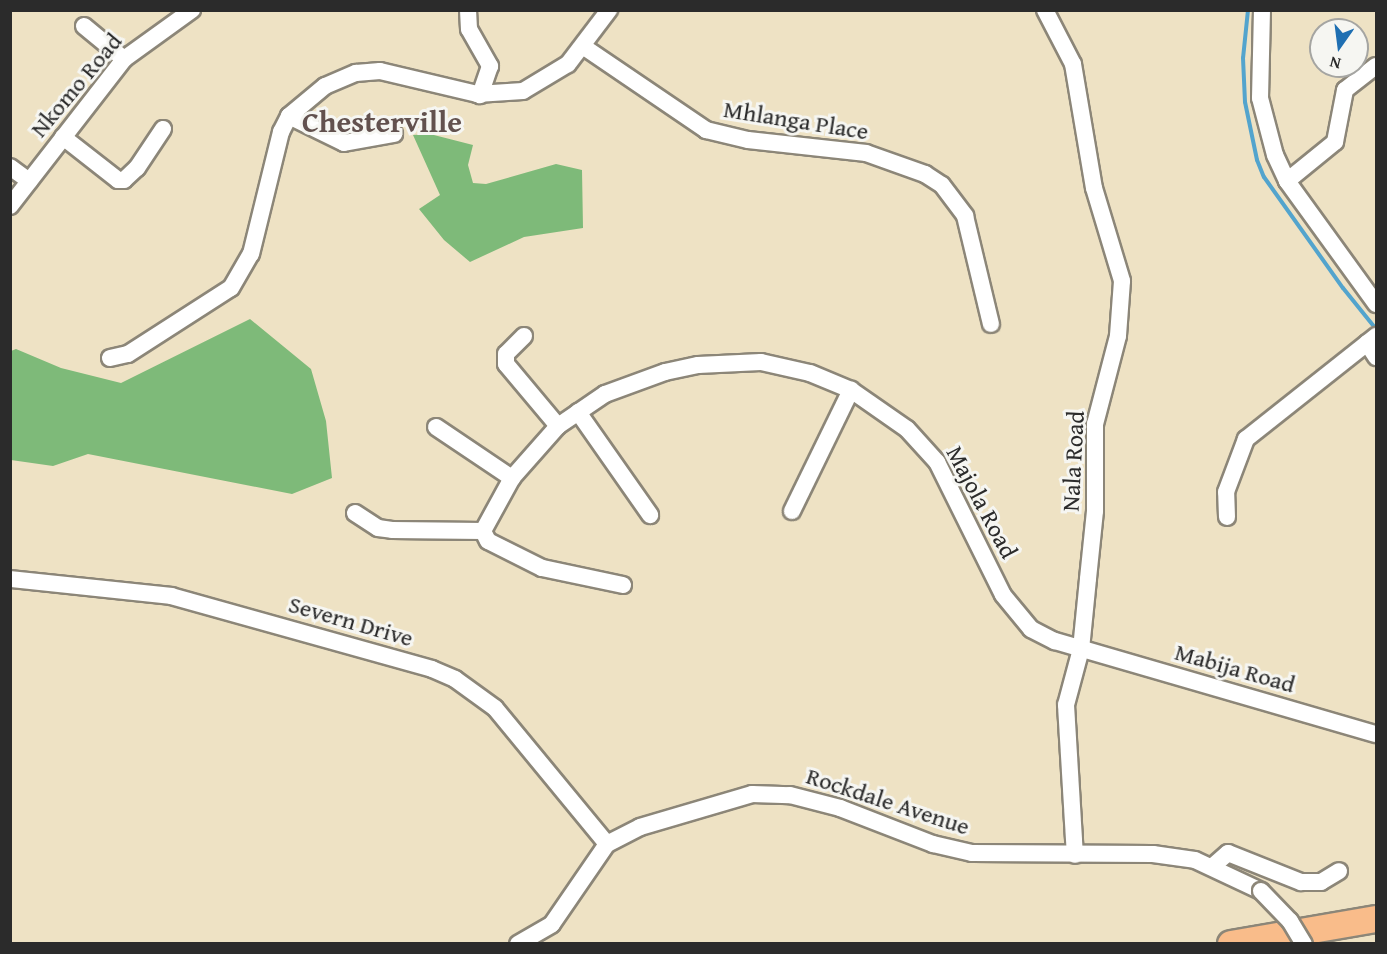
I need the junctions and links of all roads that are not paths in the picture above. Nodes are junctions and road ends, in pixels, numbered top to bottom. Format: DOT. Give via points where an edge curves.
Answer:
graph roads {
  1 [pos="192,10"];
  2 [pos="468,10"];
  3 [pos="609,10"];
  4 [pos="1046,10"];
  5 [pos="1263,10"];
  6 [pos="84,26"];
  7 [pos="584,47"];
  8 [pos="124,59"];
  9 [pos="1377,66"];
  10 [pos="480,95"];
  11 [pos="289,116"];
  12 [pos="163,129"];
  13 [pos="394,134"];
  14 [pos="63,136"];
  15 [pos="10,167"];
  16 [pos="29,181"];
  17 [pos="1287,181"];
  18 [pos="10,206"];
  19 [pos="1370,283"];
  20 [pos="1377,304"];
  21 [pos="991,324"];
  22 [pos="524,336"];
  23 [pos="1373,344"];
  24 [pos="110,358"];
  25 [pos="851,390"];
  26 [pos="578,412"];
  27 [pos="558,426"];
  28 [pos="436,427"];
  29 [pos="512,478"];
  30 [pos="792,511"];
  31 [pos="355,513"];
  32 [pos="650,515"];
  33 [pos="1227,517"];
  34 [pos="483,531"];
  35 [pos="10,579"];
  36 [pos="623,585"];
  37 [pos="1081,649"];
  38 [pos="1377,734"];
  39 [pos="607,844"];
  40 [pos="1075,855"];
  41 [pos="1213,866"];
  42 [pos="1339,871"];
  43 [pos="1377,919"];
  44 [pos="518,944"];
  45 [pos="1231,944"];
  46 [pos="1304,944"];
  1 -- 8 [label="street, Nkomo Road"];
  2 -- 10 [label="street" via="469,29 490,66"];
  3 -- 7 [label="street"];
  4 -- 37 [label="street, Nala Road" via="1073,64 1094,188 1122,281 1118,336 1095,424 1095,511"];
  5 -- 17 [label="street" via="1262,108 1267,135"];
  6 -- 8 [label="street"];
  7 -- 10 [label="street" via="536,87 507,95"];
  7 -- 21 [label="street, Mhlanga Place" via="706,130 748,140 866,153 916,170 942,185 965,216"];
  8 -- 14 [label="street, Nkomo Road"];
  9 -- 17 [label="street" via="1345,90 1335,142"];
  10 -- 11 [label="street" via="399,74 356,73 325,86"];
  11 -- 13 [label="street" via="344,143"];
  11 -- 24 [label="street" via="272,156 251,254 231,288 128,354"];
  12 -- 14 [label="street" via="138,168 124,180 118,180"];
  14 -- 16 [label="street, Nkomo Road"];
  15 -- 16 [label="street"];
  16 -- 18 [label="street, Nkomo Road"];
  17 -- 19 [label="street"];
  19 -- 20 [label="street"];
  22 -- 27 [label="street" via="506,354 505,361"];
  23 -- 33 [label="street" via="1246,439 1226,492"];
  25 -- 26 [label="street, Majola Road" via="810,373 761,362 729,362 665,372 632,382"];
  25 -- 30 [label="street"];
  25 -- 37 [label="street, Majola Road" via="895,418 937,462 1003,595 1023,623 1043,636"];
  26 -- 27 [label="street, Majola Road"];
  26 -- 32 [label="street"];
  27 -- 29 [label="street, Majola Road"];
  28 -- 29 [label="street"];
  29 -- 34 [label="street, Majola Road"];
  31 -- 34 [label="street" via="378,528 392,530"];
  34 -- 36 [label="street" via="496,546 542,568"];
  35 -- 39 [label="street, Severn Drive" via="171,596 432,669 455,679 495,708"];
  37 -- 38 [label="street, Mabija Road"];
  37 -- 40 [label="street, Nala Road" via="1066,705"];
  39 -- 40 [label="street, Rockdale Avenue" via="676,815 752,794 772,794 840,808 933,844 965,852"];
  39 -- 44 [label="street" via="552,924"];
  40 -- 41 [label="street, Rockdale Avenue" via="1153,854"];
  41 -- 42 [label="street" via="1228,853 1301,882 1321,882"];
  41 -- 46 [label="street, Rockdale Avenue, bridge" via="1262,891 1290,921"];
  43 -- 45 [label="highway"];
}
